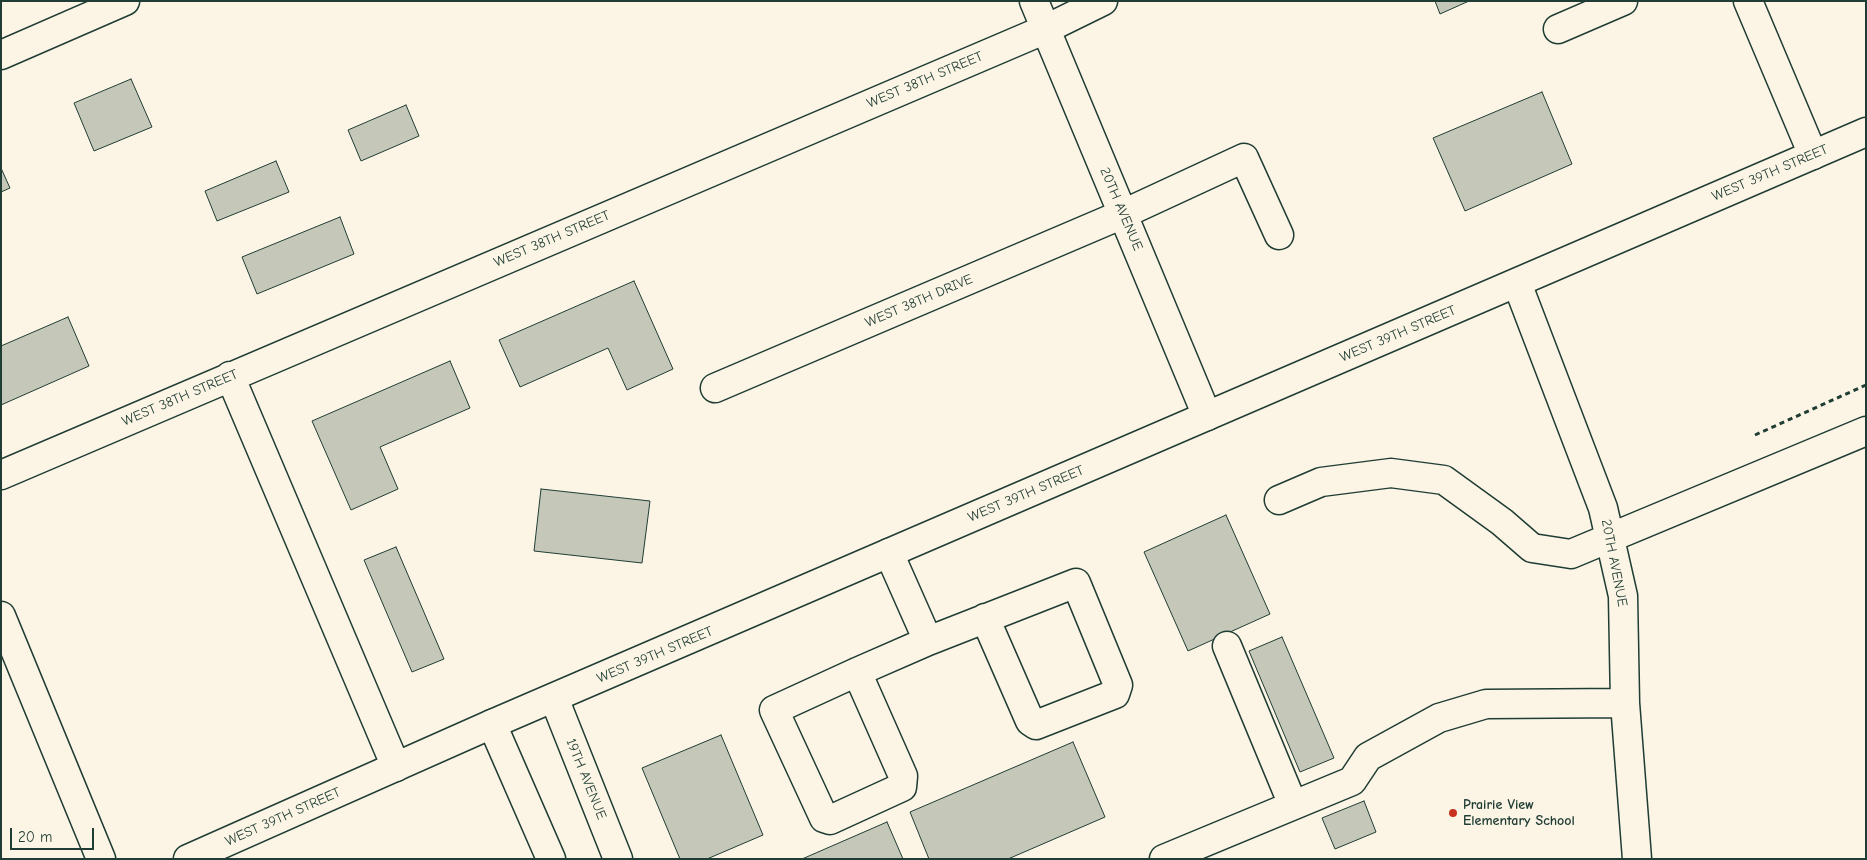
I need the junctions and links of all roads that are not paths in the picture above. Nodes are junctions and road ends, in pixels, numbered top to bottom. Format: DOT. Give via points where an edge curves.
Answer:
graph roads {
  1 [pos="125,1"];
  2 [pos="1034,1"];
  3 [pos="1103,1"];
  4 [pos="1623,1"];
  5 [pos="1748,1"];
  6 [pos="1046,28"];
  7 [pos="1558,29"];
  8 [pos="1,55"];
  9 [pos="1866,132"];
  10 [pos="1813,155"];
  11 [pos="1123,214"];
  12 [pos="1279,235"];
  13 [pos="1517,282"];
  14 [pos="230,376"];
  15 [pos="715,388"];
  16 [pos="1207,416"];
  17 [pos="1866,430"];
  18 [pos="1,475"];
  19 [pos="1279,500"];
  20 [pos="1610,539"];
  21 [pos="889,554"];
  22 [pos="1,616"];
  23 [pos="985,618"];
  24 [pos="928,640"];
  25 [pos="1227,646"];
  26 [pos="857,672"];
  27 [pos="554,698"];
  28 [pos="1625,702"];
  29 [pos="492,724"];
  30 [pos="396,767"];
  31 [pos="1294,805"];
  32 [pos="195,857"];
  33 [pos="101,859"];
  34 [pos="551,859"];
  35 [pos="618,859"];
  36 [pos="1164,859"];
  37 [pos="1638,859"];
  1 -- 8 [label="street"];
  2 -- 6 [label="street, 20TH AVENUE"];
  3 -- 6 [label="street, WEST 38TH STREET"];
  4 -- 7 [label="street"];
  5 -- 10 [label="street"];
  6 -- 11 [label="street, 20TH AVENUE"];
  6 -- 14 [label="street, WEST 38TH STREET"];
  9 -- 10 [label="street, WEST 39TH STREET"];
  10 -- 13 [label="street, WEST 39TH STREET"];
  11 -- 12 [label="street, WEST 38TH DRIVE" via="1244,158"];
  11 -- 15 [label="street, WEST 38TH DRIVE"];
  11 -- 16 [label="street, 20TH AVENUE"];
  13 -- 16 [label="street, WEST 39TH STREET"];
  13 -- 20 [label="street, 20TH AVENUE" via="1603,508"];
  14 -- 18 [label="street, WEST 38TH STREET"];
  14 -- 30 [label="street"];
  16 -- 21 [label="street, WEST 39TH STREET"];
  17 -- 20 [label="street"];
  19 -- 20 [label="street" via="1321,482 1391,473 1444,480 1532,548 1571,554"];
  20 -- 28 [label="street, 20TH AVENUE" via="1623,596"];
  21 -- 24 [label="street"];
  21 -- 27 [label="street, WEST 39TH STREET"];
  22 -- 33 [label="street"];
  23 -- 23 [label="street" via="1030,721 1036,725 1115,694 1118,684 1076,583"];
  23 -- 24 [label="street"];
  24 -- 26 [label="street"];
  25 -- 31 [label="street"];
  26 -- 26 [label="street" via="774,710 824,818 830,820 902,787 903,776"];
  27 -- 29 [label="street, WEST 39TH STREET"];
  27 -- 35 [label="street, 19TH AVENUE"];
  28 -- 31 [label="street" via="1486,704 1439,718 1368,756 1352,781"];
  28 -- 37 [label="street, 20TH AVENUE"];
  29 -- 30 [label="street, WEST 39TH STREET"];
  29 -- 34 [label="street"];
  30 -- 32 [label="street, WEST 39TH STREET"];
  31 -- 36 [label="street"];
}
